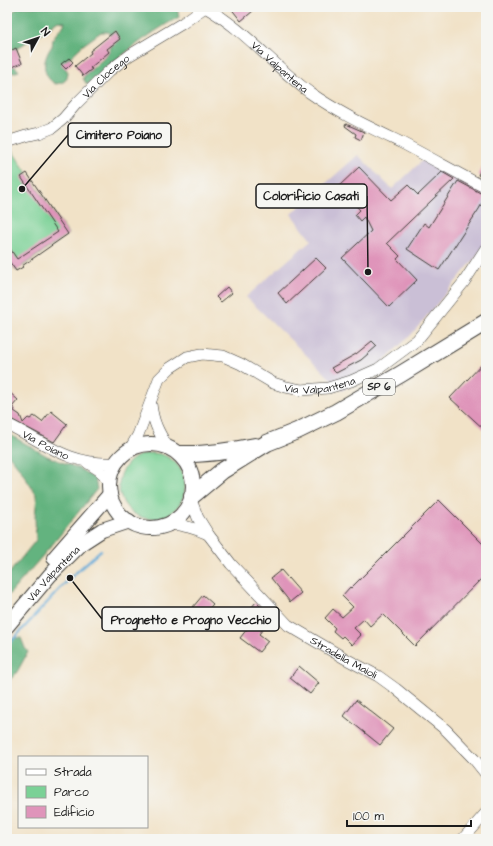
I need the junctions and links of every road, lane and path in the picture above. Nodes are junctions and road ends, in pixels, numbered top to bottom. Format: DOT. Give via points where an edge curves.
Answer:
graph roads {
  1 [pos="205,7"];
  2 [pos="7,142"];
  3 [pos="486,188"];
  4 [pos="486,248"];
  5 [pos="486,322"];
  6 [pos="151,401"];
  7 [pos="7,424"];
  8 [pos="267,443"];
  9 [pos="130,449"];
  10 [pos="173,450"];
  11 [pos="86,462"];
  12 [pos="116,463"];
  13 [pos="110,488"];
  14 [pos="192,498"];
  15 [pos="130,521"];
  16 [pos="169,524"];
  17 [pos="208,534"];
  18 [pos="7,613"];
  19 [pos="7,626"];
  20 [pos="486,774"];
  21 [pos="486,813"];
  22 [pos="463,839"];
  1 -- 2 [label="street, Via Clocego" via="109,71 52,128"];
  1 -- 3 [label="street, Via Valpantena" via="242,34 310,92 358,121"];
  4 -- 6 [label="street, Via Valpantena" via="464,282 417,340 378,369 328,388 301,390 273,383 224,356 202,354 187,357 170,368 159,379"];
  5 -- 8 [label="highway, SP 6" via="336,412"];
  6 -- 9 [label="street, Via Valpantena" via="138,436"];
  6 -- 10 [label="street, Via Valpantena" via="158,432"];
  7 -- 11 [label="street, Via Poiano" via="48,448"];
  8 -- 10 [label="highway" via="199,455"];
  8 -- 14 [label="highway" via="222,471"];
  9 -- 10 [label="main road" via="139,445 158,444"];
  9 -- 12 [label="main road, Via Valpantena"];
  10 -- 14 [label="main road, Via Valpantena" via="187,462 192,473"];
  11 -- 12 [label="street, Via Poiano"];
  11 -- 13 [label="street, Via Poiano" via="99,470"];
  12 -- 13 [label="main road, Via Valpantena"];
  13 -- 15 [label="main road" via="114,505 120,514"];
  13 -- 18 [label="main road, Via Valpantena"];
  14 -- 16 [label="main road" via="182,514"];
  14 -- 17 [label="street, Stradella Maioli" via="198,518"];
  15 -- 16 [label="main road" via="153,528"];
  15 -- 19 [label="main road, Via Valpantena" via="102,530 82,543 50,575"];
  16 -- 17 [label="street" via="182,525"];
  17 -- 20 [label="street, Stradella Maioli" via="231,564 288,625 378,676 396,689 446,730"];
  21 -- 22 [label="street"];
}
